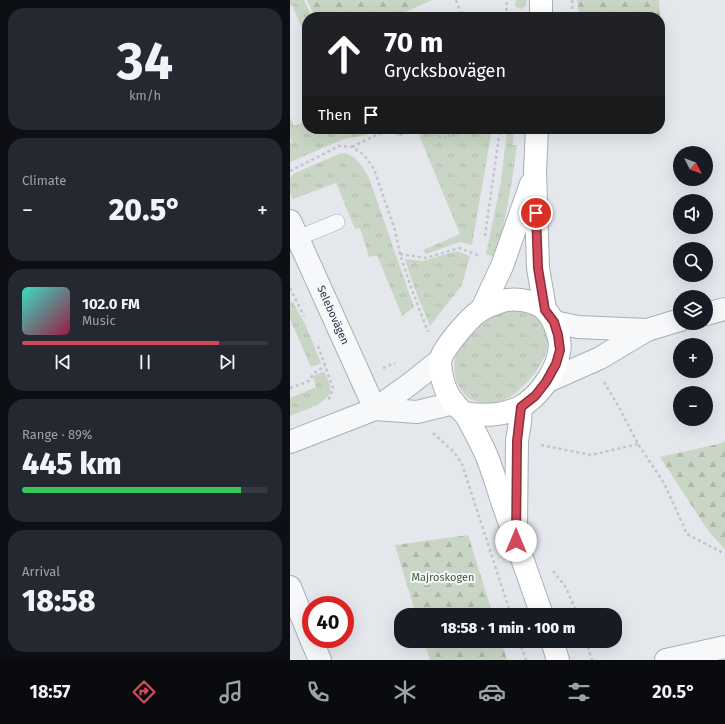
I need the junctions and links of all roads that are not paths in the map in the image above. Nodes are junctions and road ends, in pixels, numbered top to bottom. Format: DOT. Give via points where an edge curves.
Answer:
graph roads {
  1 [pos="541,0"];
  2 [pos="541,12"];
  3 [pos="537,134"];
  4 [pos="535,171"];
  5 [pos="337,222"];
  6 [pos="294,230"];
  7 [pos="482,309"];
  8 [pos="725,309"];
  9 [pos="713,312"];
  10 [pos="550,316"];
  11 [pos="673,322"];
  12 [pos="647,330"];
  13 [pos="440,360"];
  14 [pos="546,382"];
  15 [pos="521,407"];
  16 [pos="459,408"];
  17 [pos="375,409"];
  18 [pos="290,442"];
  19 [pos="516,541"];
  20 [pos="290,587"];
  21 [pos="540,608"];
  22 [pos="302,617"];
  23 [pos="725,647"];
  24 [pos="315,648"];
  25 [pos="554,648"];
  26 [pos="320,660"];
  27 [pos="558,660"];
  28 [pos="666,660"];
  1 -- 2 [label="street"];
  3 -- 4 [label="street"];
  4 -- 7 [label="street" via="502,266"];
  4 -- 10 [label="street" via="538,268"];
  5 -- 6 [label="lane"];
  6 -- 17 [label="street, Selebovägen"];
  7 -- 10 [label="street" via="501,301 516,299 530,301"];
  7 -- 13 [label="street" via="450,343"];
  8 -- 9 [label="street"];
  10 -- 12 [label="street" via="578,327"];
  10 -- 14 [label="street" via="558,335 560,350"];
  11 -- 12 [label="street"];
  12 -- 14 [label="street" via="600,358"];
  13 -- 16 [label="street" via="443,385"];
  13 -- 17 [label="street"];
  14 -- 15 [label="street" via="535,396"];
  15 -- 16 [label="street" via="506,413 483,416"];
  15 -- 19 [label="street" via="517,441"];
  16 -- 17 [label="street" via="417,412"];
  16 -- 19 [label="street" via="484,450"];
  17 -- 18 [label="street"];
  19 -- 21 [label="street"];
  20 -- 22 [label="street"];
  23 -- 28 [label="street"];
  24 -- 26 [label="street"];
  25 -- 27 [label="street"];
}
